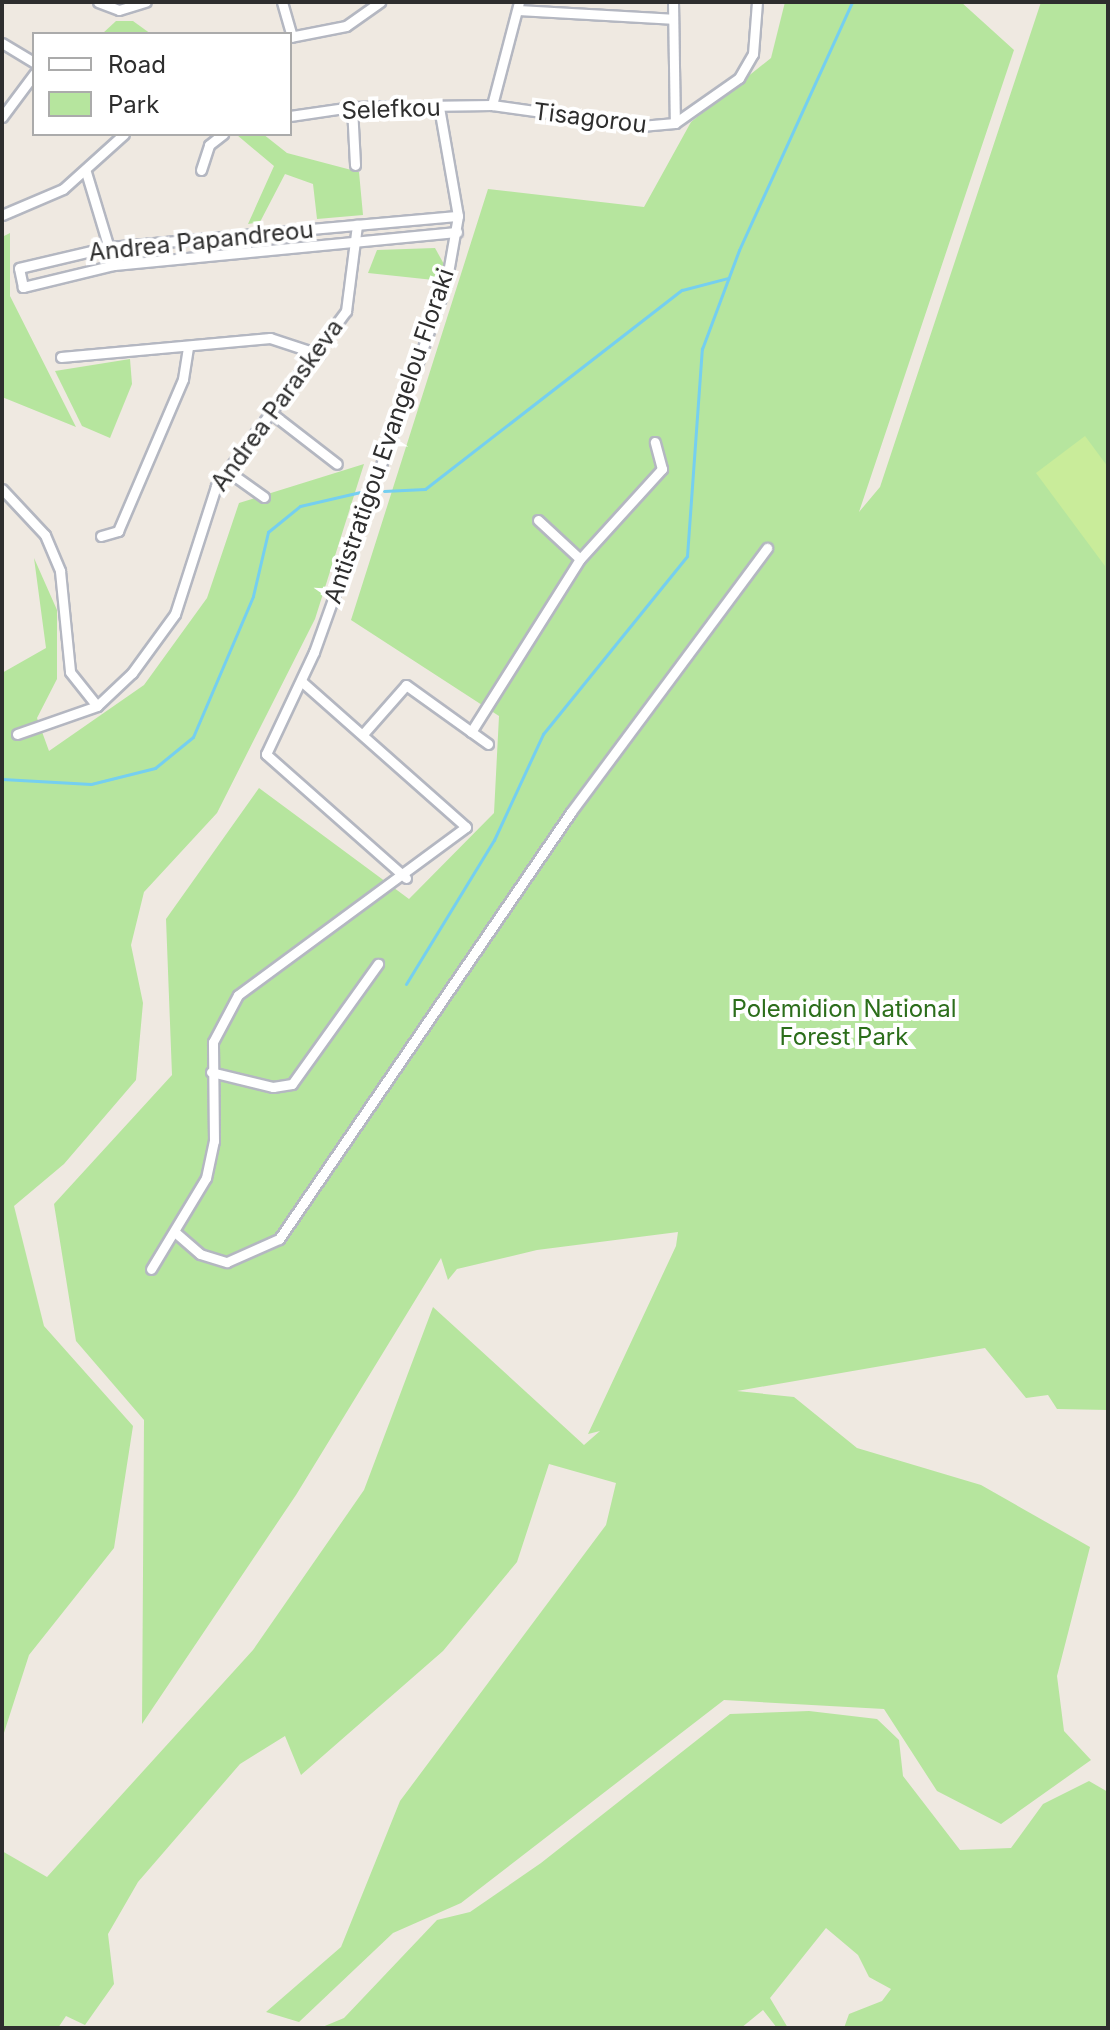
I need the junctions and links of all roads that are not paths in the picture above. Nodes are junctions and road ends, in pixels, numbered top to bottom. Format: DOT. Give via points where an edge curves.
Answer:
graph roads {
  1 [pos="98,2"];
  2 [pos="146,2"];
  3 [pos="282,2"];
  4 [pos="380,2"];
  5 [pos="578,2"];
  6 [pos="673,2"];
  7 [pos="757,2"];
  8 [pos="518,6"];
  9 [pos="577,14"];
  10 [pos="672,19"];
  11 [pos="290,32"];
  12 [pos="292,37"];
  13 [pos="2,43"];
  14 [pos="32,61"];
  15 [pos="32,77"];
  16 [pos="492,105"];
  17 [pos="352,107"];
  18 [pos="439,107"];
  19 [pos="292,116"];
  20 [pos="2,117"];
  21 [pos="675,123"];
  22 [pos="122,136"];
  23 [pos="220,136"];
  24 [pos="355,165"];
  25 [pos="201,170"];
  26 [pos="86,172"];
  27 [pos="2,215"];
  28 [pos="458,216"];
  29 [pos="357,225"];
  30 [pos="457,232"];
  31 [pos="358,239"];
  32 [pos="108,247"];
  33 [pos="114,265"];
  34 [pos="188,346"];
  35 [pos="319,354"];
  36 [pos="61,357"];
  37 [pos="275,416"];
  38 [pos="655,442"];
  39 [pos="337,464"];
  40 [pos="229,472"];
  41 [pos="2,489"];
  42 [pos="264,497"];
  43 [pos="538,520"];
  44 [pos="101,536"];
  45 [pos="767,548"];
  46 [pos="580,559"];
  47 [pos="301,681"];
  48 [pos="97,706"];
  49 [pos="471,732"];
  50 [pos="17,734"];
  51 [pos="363,734"];
  52 [pos="488,744"];
  53 [pos="406,878"];
  54 [pos="378,964"];
  55 [pos="211,1072"];
  56 [pos="176,1233"];
  57 [pos="151,1269"];
  1 -- 2 [label="street" via="133,8"];
  3 -- 11 [label="street"];
  4 -- 12 [label="street" via="346,26"];
  5 -- 9 [label="street"];
  6 -- 10 [label="street"];
  7 -- 21 [label="street, Tisagorou" via="753,54 739,78"];
  8 -- 9 [label="street"];
  8 -- 16 [label="street"];
  9 -- 10 [label="street"];
  10 -- 21 [label="street"];
  13 -- 14 [label="street"];
  15 -- 20 [label="street"];
  16 -- 18 [label="street, Selefkou"];
  16 -- 21 [label="street, Tisagorou" via="641,126"];
  17 -- 18 [label="street, Selefkou"];
  17 -- 19 [label="street, Selefkou"];
  17 -- 24 [label="street"];
  18 -- 28 [label="street, Antistratigou Evangelou Floraki"];
  22 -- 26 [label="street"];
  23 -- 25 [label="street" via="209,145"];
  26 -- 27 [label="street"];
  26 -- 32 [label="street"];
  28 -- 29 [label="street, Andrea Papandreou"];
  28 -- 30 [label="street, Antistratigou Evangelou Floraki"];
  29 -- 31 [label="street, Andrea Paraskeva"];
  29 -- 32 [label="street, Andrea Papandreou"];
  30 -- 31 [label="street, Andrea Papandreou"];
  30 -- 47 [label="street, Antistratigou Evangelou Floraki" via="446,286"];
  31 -- 33 [label="street, Andrea Papandreou"];
  31 -- 35 [label="street, Andrea Paraskeva" via="346,311"];
  32 -- 33 [label="street"];
  32 -- 33 [label="street, Andrea Papandreou" via="19,268 23,287"];
  34 -- 35 [label="street" via="270,338"];
  34 -- 36 [label="street"];
  34 -- 44 [label="street" via="183,379 118,531"];
  35 -- 37 [label="street, Andrea Paraskeva"];
  37 -- 39 [label="street"];
  37 -- 40 [label="street, Andrea Paraskeva"];
  38 -- 46 [label="street" via="662,469"];
  40 -- 42 [label="street"];
  40 -- 48 [label="street, Andrea Paraskeva" via="205,508 175,614 132,673"];
  41 -- 48 [label="street" via="45,535 60,571 70,672"];
  43 -- 46 [label="street"];
  45 -- 56 [label="street" via="571,812 279,1239 227,1262 200,1254"];
  46 -- 49 [label="street"];
  47 -- 51 [label="street"];
  47 -- 53 [label="street, Antistratigou Evangelou Floraki" via="266,754"];
  48 -- 50 [label="street, Andrea Paraskeva"];
  49 -- 51 [label="street" via="406,685"];
  49 -- 52 [label="street"];
  51 -- 53 [label="street" via="466,827"];
  53 -- 55 [label="street" via="238,995 213,1042"];
  54 -- 55 [label="street" via="292,1084"];
  55 -- 56 [label="street" via="209,1166"];
  56 -- 57 [label="street"];
}
